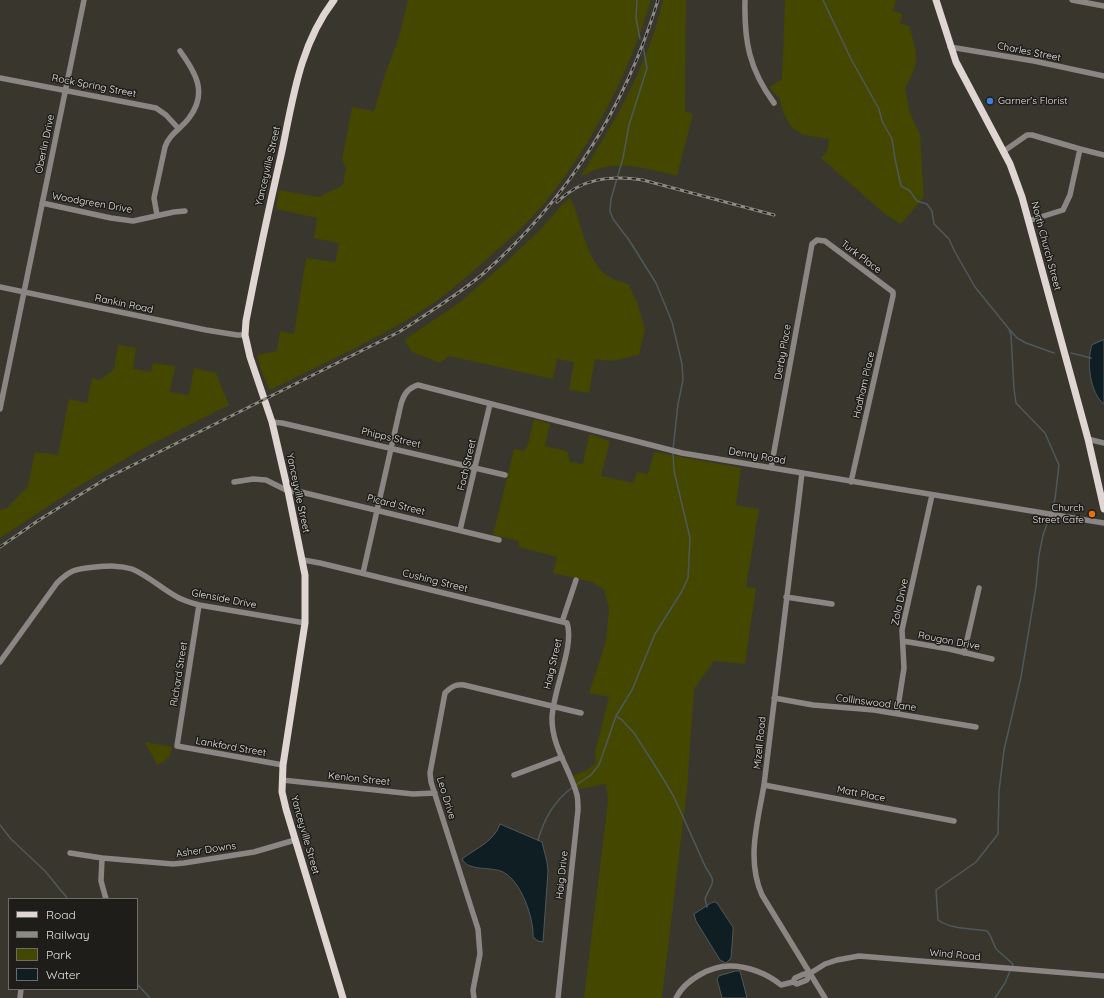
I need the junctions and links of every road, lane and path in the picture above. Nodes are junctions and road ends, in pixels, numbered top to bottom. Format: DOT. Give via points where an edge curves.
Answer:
graph roads {
  1 [pos="84,0"];
  2 [pos="334,0"];
  3 [pos="744,0"];
  4 [pos="936,0"];
  5 [pos="1072,0"];
  6 [pos="1104,6"];
  7 [pos="950,46"];
  8 [pos="180,51"];
  9 [pos="1104,76"];
  10 [pos="0,78"];
  11 [pos="66,90"];
  12 [pos="774,103"];
  13 [pos="178,128"];
  14 [pos="1080,150"];
  15 [pos="1004,151"];
  16 [pos="1104,155"];
  17 [pos="42,203"];
  18 [pos="185,211"];
  19 [pos="157,215"];
  20 [pos="1028,221"];
  21 [pos="817,240"];
  22 [pos="0,287"];
  23 [pos="24,292"];
  24 [pos="893,292"];
  25 [pos="245,335"];
  26 [pos="490,404"];
  27 [pos="0,408"];
  28 [pos="272,422"];
  29 [pos="1088,439"];
  30 [pos="1104,443"];
  31 [pos="392,448"];
  32 [pos="475,467"];
  33 [pos="771,468"];
  34 [pos="802,473"];
  35 [pos="505,475"];
  36 [pos="234,482"];
  37 [pos="851,482"];
  38 [pos="288,491"];
  39 [pos="932,495"];
  40 [pos="1104,509"];
  41 [pos="378,510"];
  42 [pos="1104,523"];
  43 [pos="460,530"];
  44 [pos="499,540"];
  45 [pos="302,560"];
  46 [pos="363,573"];
  47 [pos="576,580"];
  48 [pos="979,588"];
  49 [pos="786,597"];
  50 [pos="832,604"];
  51 [pos="199,605"];
  52 [pos="562,622"];
  53 [pos="305,623"];
  54 [pos="903,641"];
  55 [pos="964,652"];
  56 [pos="992,659"];
  57 [pos="0,662"];
  58 [pos="774,698"];
  59 [pos="553,706"];
  60 [pos="581,713"];
  61 [pos="897,713"];
  62 [pos="976,727"];
  63 [pos="177,746"];
  64 [pos="562,756"];
  65 [pos="283,765"];
  66 [pos="514,775"];
  67 [pos="282,780"];
  68 [pos="764,785"];
  69 [pos="435,794"];
  70 [pos="954,821"];
  71 [pos="295,840"];
  72 [pos="70,852"];
  73 [pos="102,858"];
  74 [pos="106,898"];
  75 [pos="809,974"];
  76 [pos="1104,976"];
  77 [pos="343,998"];
  78 [pos="474,998"];
  79 [pos="558,998"];
  80 [pos="676,998"];
  81 [pos="825,998"];
  1 -- 11 [label="street, Oberlin Drive"];
  2 -- 25 [label="main road, Yanceyville Street" via="309,42 296,80"];
  3 -- 12 [label="street" via="748,52 760,81"];
  4 -- 7 [label="main road, North Church Street"];
  5 -- 6 [label="street"];
  7 -- 9 [label="street, Charles Street"];
  7 -- 15 [label="main road, North Church Street"];
  8 -- 13 [label="street" via="194,70 199,91 195,108"];
  10 -- 11 [label="street, Rock Spring Street"];
  11 -- 13 [label="street, Rock Spring Street" via="156,108"];
  11 -- 17 [label="street, Oberlin Drive"];
  13 -- 19 [label="street" via="167,141 162,158 154,198"];
  14 -- 15 [label="street" via="1027,135"];
  14 -- 16 [label="street"];
  14 -- 20 [label="street" via="1070,195 1063,210"];
  15 -- 20 [label="main road, North Church Street" via="1017,182"];
  17 -- 19 [label="street, Woodgreen Drive" via="121,220 133,221"];
  17 -- 23 [label="street, Oberlin Drive"];
  18 -- 19 [label="street, Woodgreen Drive"];
  20 -- 29 [label="main road, North Church Street"];
  21 -- 24 [label="street, Turk Place" via="825,241"];
  21 -- 33 [label="street, Derby Place" via="812,244"];
  22 -- 23 [label="street, Rankin Road"];
  23 -- 25 [label="street, Rankin Road" via="206,330"];
  23 -- 27 [label="street, Oberlin Drive"];
  24 -- 37 [label="street, Hadham Place"];
  25 -- 28 [label="main road, Yanceyville Street"];
  26 -- 31 [label="street, Denny Road" via="425,386 412,387 401,404"];
  26 -- 32 [label="street, Foch Street"];
  26 -- 33 [label="street, Denny Road" via="661,448"];
  28 -- 31 [label="street, Phipps Street"];
  28 -- 38 [label="main road, Yanceyville Street"];
  29 -- 30 [label="street"];
  29 -- 40 [label="main road, North Church Street"];
  31 -- 32 [label="street, Phipps Street"];
  31 -- 41 [label="street"];
  32 -- 35 [label="street, Phipps Street"];
  32 -- 43 [label="street, Foch Street"];
  33 -- 34 [label="street, Denny Road"];
  34 -- 37 [label="street, Denny Road"];
  34 -- 49 [label="street, Mizell Road"];
  36 -- 38 [label="street, Picard Street" via="266,480"];
  37 -- 39 [label="street, Denny Road"];
  38 -- 41 [label="street, Picard Street"];
  38 -- 45 [label="main road, Yanceyville Street"];
  39 -- 42 [label="street, Denny Road"];
  39 -- 54 [label="street, Zola Drive" via="902,630"];
  41 -- 43 [label="street, Picard Street"];
  41 -- 46 [label="street"];
  43 -- 44 [label="street, Picard Street"];
  45 -- 46 [label="street, Cushing Street"];
  45 -- 53 [label="main road, Yanceyville Street" via="305,575"];
  46 -- 52 [label="street, Cushing Street"];
  47 -- 52 [label="street"];
  48 -- 55 [label="street"];
  49 -- 50 [label="street"];
  49 -- 58 [label="street, Mizell Road"];
  51 -- 53 [label="street, Glenside Drive"];
  51 -- 57 [label="street, Glenside Drive" via="179,598 131,569 113,566 74,570 57,583"];
  51 -- 63 [label="street, Richard Street"];
  52 -- 59 [label="street, Haig Street" via="568,623 569,641"];
  53 -- 65 [label="main road, Yanceyville Street"];
  54 -- 55 [label="street, Rougon Drive"];
  54 -- 61 [label="street, Zola Drive" via="904,668"];
  55 -- 56 [label="street, Rougon Drive"];
  58 -- 61 [label="street, Collinswood Lane" via="814,705"];
  58 -- 68 [label="street, Mizell Road"];
  59 -- 60 [label="street, Leo Drive"];
  59 -- 64 [label="street, Haig Street" via="553,733"];
  59 -- 69 [label="street, Leo Drive" via="464,685 457,684 451,687 445,693 430,773"];
  61 -- 62 [label="street, Collinswood Lane"];
  63 -- 65 [label="street, Lankford Street"];
  64 -- 66 [label="street"];
  64 -- 79 [label="street, Haig Drive" via="577,796 578,810"];
  65 -- 67 [label="main road, Yanceyville Street"];
  67 -- 69 [label="street, Kenion Street" via="412,794"];
  67 -- 71 [label="main road, Yanceyville Street" via="282,792"];
  68 -- 70 [label="street, Matt Place"];
  68 -- 75 [label="street, Mizell Road" via="753,862 758,885"];
  69 -- 78 [label="street, Leo Drive" via="478,929 480,954 473,990"];
  71 -- 73 [label="street, Asher Downs" via="254,852 184,863"];
  71 -- 77 [label="main road, Yanceyville Street"];
  72 -- 73 [label="street, Asher Downs"];
  73 -- 74 [label="street" via="101,881"];
  75 -- 76 [label="street, Wind Road" via="825,964 859,956"];
  75 -- 80 [label="street, Wind Road" via="781,985 773,978 757,972 729,966 716,968 692,979"];
  75 -- 81 [label="street, Mizell Road"];
}
